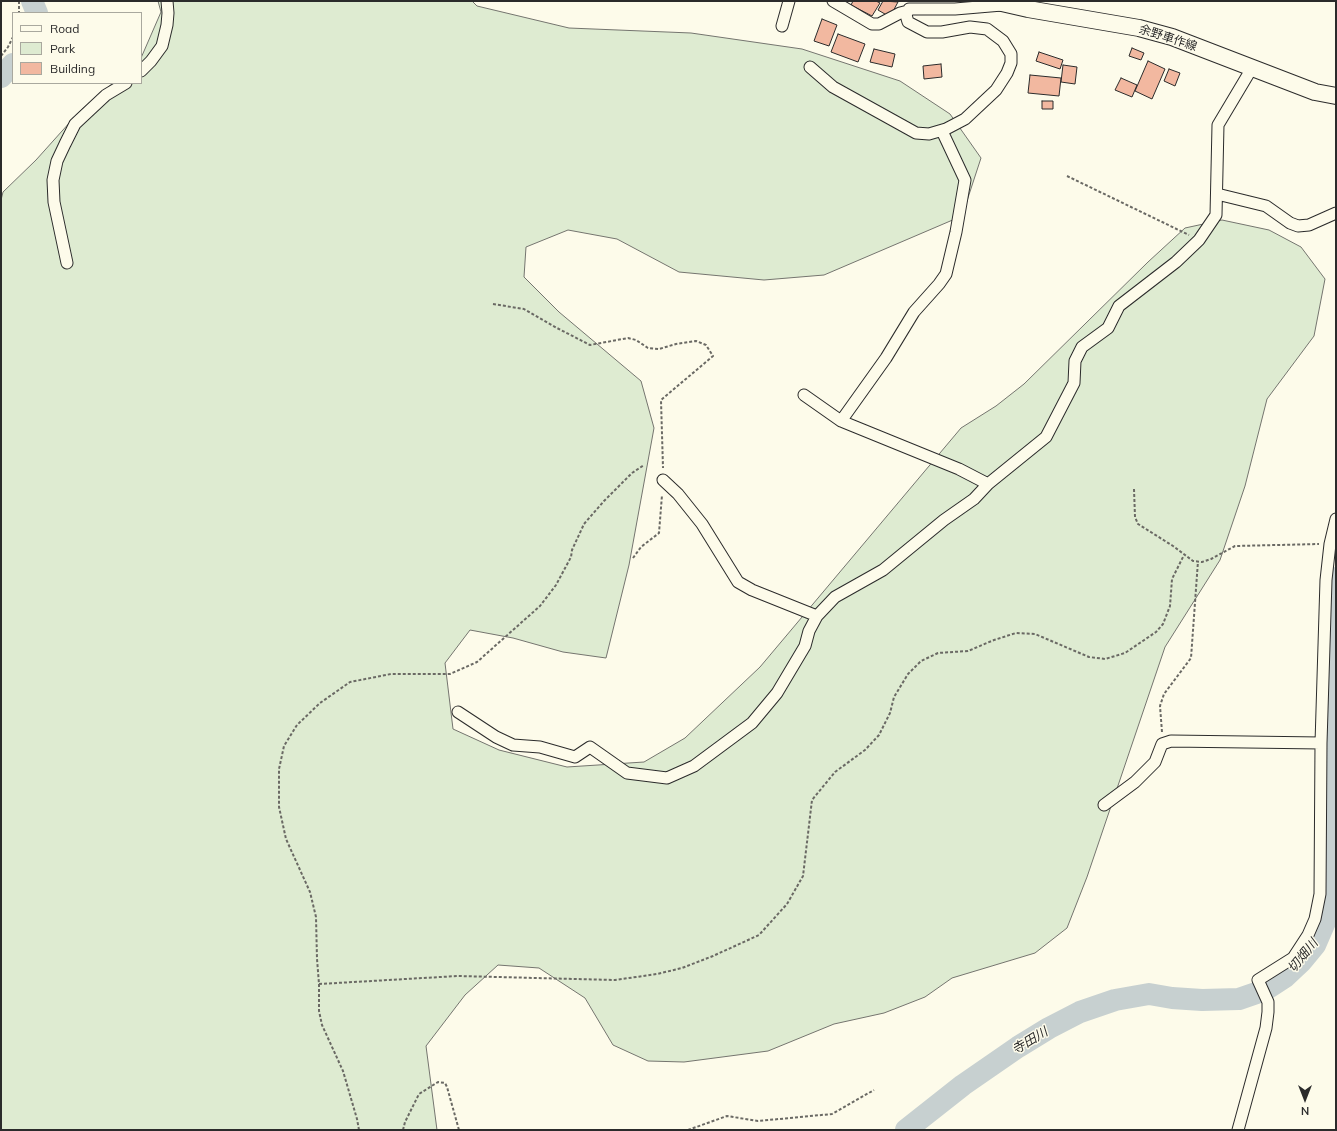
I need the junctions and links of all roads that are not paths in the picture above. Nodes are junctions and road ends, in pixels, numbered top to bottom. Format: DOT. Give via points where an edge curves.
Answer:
graph roads {
  1 [pos="166,1"];
  2 [pos="789,1"];
  3 [pos="833,1"];
  4 [pos="1001,3"];
  5 [pos="908,11"];
  6 [pos="782,26"];
  7 [pos="810,67"];
  8 [pos="1252,68"];
  9 [pos="142,70"];
  10 [pos="124,84"];
  11 [pos="1336,96"];
  12 [pos="942,131"];
  13 [pos="1217,194"];
  14 [pos="1336,213"];
  15 [pos="67,263"];
  16 [pos="804,395"];
  17 [pos="841,421"];
  18 [pos="663,480"];
  19 [pos="988,484"];
  20 [pos="1336,519"];
  21 [pos="1333,544"];
  22 [pos="817,616"];
  23 [pos="458,712"];
  24 [pos="1321,743"];
  25 [pos="1104,805"];
  26 [pos="1238,1130"];
  1 -- 9 [label="street" via="167,25 162,46"];
  2 -- 6 [label="street"];
  3 -- 5 [label="street" via="872,24 879,24"];
  4 -- 5 [label="street" via="955,9"];
  4 -- 8 [label="main road, 余野車作線" via="1139,28 1172,37"];
  5 -- 12 [label="street" via="908,22 927,32 970,27 987,29 1003,41 1011,54 1007,73 996,90 965,119"];
  7 -- 12 [label="street" via="833,87 916,133"];
  8 -- 11 [label="main road, 余野車作線" via="1315,92"];
  8 -- 13 [label="street" via="1218,125"];
  10 -- 15 [label="street" via="106,95 75,124 57,161 53,180 54,202"];
  12 -- 17 [label="street" via="965,180 946,274 914,312 886,358"];
  13 -- 14 [label="street" via="1266,206 1290,224 1298,226 1309,225"];
  13 -- 19 [label="street" via="1216,215 1199,240 1176,262 1119,306 1108,328 1082,347 1075,361 1074,383 1046,437"];
  16 -- 17 [label="street"];
  17 -- 19 [label="street"];
  18 -- 22 [label="street" via="702,524 738,582"];
  19 -- 22 [label="street" via="974,499 883,570 835,597"];
  20 -- 21 [label="street"];
  21 -- 24 [label="street" via="1326,580"];
  22 -- 23 [label="street" via="805,646 777,693 752,723 694,766 668,778 628,773 590,747 575,757 540,747 514,745 496,737"];
  24 -- 25 [label="street" via="1171,741 1162,744 1155,762 1135,782"];
  24 -- 26 [label="street" via="1320,894 1316,919 1293,958 1258,980 1268,1002 1266,1028"];
}
